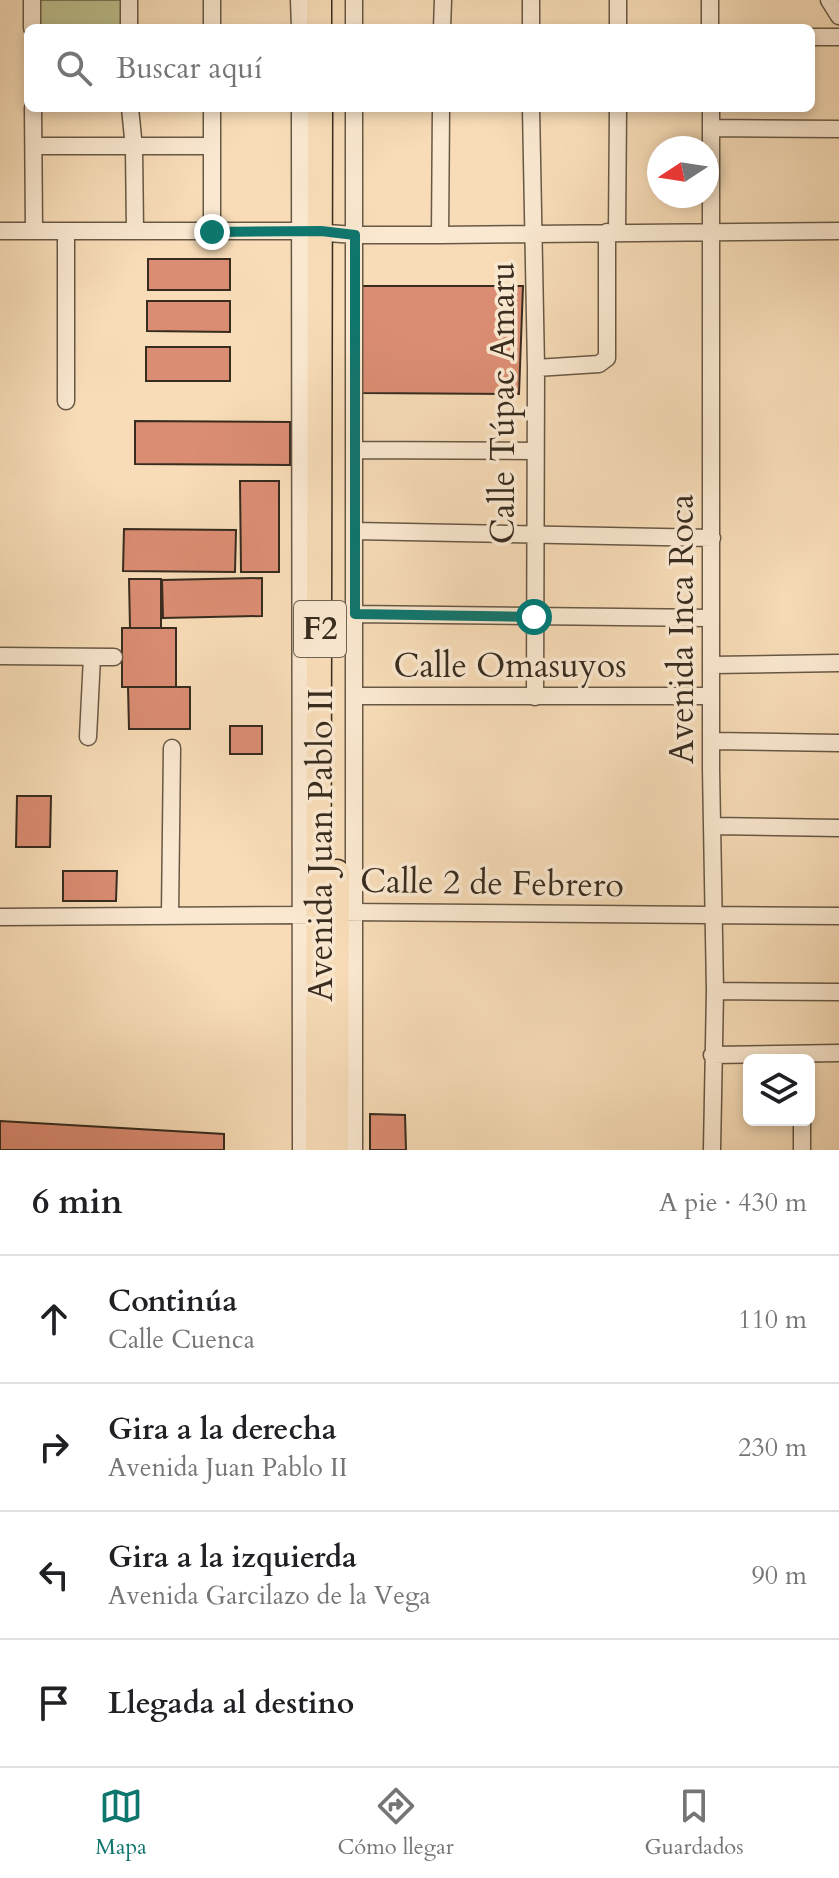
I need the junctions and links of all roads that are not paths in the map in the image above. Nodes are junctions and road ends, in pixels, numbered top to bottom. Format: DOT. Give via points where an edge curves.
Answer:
graph roads {
  1 [pos="32,0"];
  2 [pos="129,0"];
  3 [pos="212,0"];
  4 [pos="299,0"];
  5 [pos="319,0"];
  6 [pos="336,0"];
  7 [pos="354,0"];
  8 [pos="443,0"];
  9 [pos="531,0"];
  10 [pos="618,0"];
  11 [pos="710,0"];
  12 [pos="829,0"];
  13 [pos="839,16"];
  14 [pos="32,24"];
  15 [pos="129,24"];
  16 [pos="212,24"];
  17 [pos="300,24"];
  18 [pos="319,24"];
  19 [pos="336,24"];
  20 [pos="354,24"];
  21 [pos="442,24"];
  22 [pos="531,24"];
  23 [pos="618,24"];
  24 [pos="710,24"];
  25 [pos="815,37"];
  26 [pos="839,37"];
  27 [pos="33,112"];
  28 [pos="130,112"];
  29 [pos="212,112"];
  30 [pos="301,112"];
  31 [pos="320,112"];
  32 [pos="336,112"];
  33 [pos="353,112"];
  34 [pos="441,112"];
  35 [pos="531,112"];
  36 [pos="618,112"];
  37 [pos="711,112"];
  38 [pos="711,128"];
  39 [pos="839,129"];
  40 [pos="35,146"];
  41 [pos="212,146"];
  42 [pos="134,148"];
  43 [pos="34,230"];
  44 [pos="0,231"];
  45 [pos="66,231"];
  46 [pos="135,231"];
  47 [pos="839,231"];
  48 [pos="212,232"];
  49 [pos="328,232"];
  50 [pos="612,232"];
  51 [pos="710,232"];
  52 [pos="440,235"];
  53 [pos="532,235"];
  54 [pos="536,368"];
  55 [pos="66,401"];
  56 [pos="355,450"];
  57 [pos="534,451"];
  58 [pos="355,531"];
  59 [pos="535,534"];
  60 [pos="712,538"];
  61 [pos="355,614"];
  62 [pos="534,617"];
  63 [pos="711,618"];
  64 [pos="0,656"];
  65 [pos="92,657"];
  66 [pos="114,657"];
  67 [pos="839,663"];
  68 [pos="712,665"];
  69 [pos="356,696"];
  70 [pos="711,696"];
  71 [pos="535,697"];
  72 [pos="88,737"];
  73 [pos="711,741"];
  74 [pos="839,743"];
  75 [pos="172,748"];
  76 [pos="713,826"];
  77 [pos="839,828"];
  78 [pos="328,914"];
  79 [pos="170,915"];
  80 [pos="714,916"];
  81 [pos="839,916"];
  82 [pos="0,917"];
  83 [pos="715,991"];
  84 [pos="839,992"];
  85 [pos="839,1053"];
  86 [pos="712,1055"];
  87 [pos="802,1126"];
  88 [pos="301,1150"];
  89 [pos="318,1150"];
  90 [pos="336,1150"];
  91 [pos="354,1150"];
  92 [pos="712,1150"];
  93 [pos="802,1150"];
  1 -- 14 [label="street"];
  2 -- 15 [label="street"];
  3 -- 16 [label="street"];
  4 -- 17 [label="street"];
  5 -- 18 [label="highway"];
  6 -- 19 [label="highway"];
  7 -- 20 [label="street"];
  8 -- 21 [label="street"];
  9 -- 22 [label="street"];
  10 -- 23 [label="street"];
  11 -- 24 [label="street"];
  12 -- 13 [label="street"];
  25 -- 26 [label="street"];
  27 -- 40 [label="street"];
  28 -- 42 [label="street"];
  29 -- 41 [label="street"];
  30 -- 49 [label="street, Avenida Juan Pablo II"];
  31 -- 49 [label="highway, Avenida Juan Pablo II / F2"];
  32 -- 49 [label="highway, Avenida Juan Pablo II / F2"];
  33 -- 49 [label="street, Avenida Juan Pablo II"];
  34 -- 52 [label="street"];
  35 -- 53 [label="street, Calle Túpac Amaru"];
  36 -- 50 [label="street"];
  37 -- 38 [label="street, Avenida Inca Roca"];
  38 -- 39 [label="street"];
  38 -- 51 [label="street, Avenida Inca Roca"];
  40 -- 42 [label="street"];
  40 -- 43 [label="street"];
  41 -- 42 [label="street"];
  41 -- 48 [label="street"];
  42 -- 46 [label="street"];
  43 -- 44 [label="street"];
  43 -- 45 [label="street"];
  45 -- 46 [label="street"];
  45 -- 55 [label="street"];
  46 -- 48 [label="street"];
  47 -- 51 [label="street"];
  48 -- 49 [label="street"];
  49 -- 52 [label="street"];
  49 -- 56 [label="street, Avenida Juan Pablo II"];
  49 -- 78 [label="highway, Avenida Juan Pablo II / F2"];
  49 -- 78 [label="street, Avenida Juan Pablo II"];
  50 -- 51 [label="street"];
  50 -- 53 [label="street"];
  50 -- 54 [label="street" via="607,358 599,364"];
  51 -- 60 [label="street, Avenida Inca Roca"];
  52 -- 53 [label="street"];
  53 -- 54 [label="street, Calle Túpac Amaru"];
  54 -- 57 [label="street, Calle Túpac Amaru"];
  56 -- 57 [label="street"];
  56 -- 58 [label="street, Avenida Juan Pablo II"];
  57 -- 59 [label="street, Calle Túpac Amaru"];
  58 -- 59 [label="street"];
  58 -- 61 [label="street, Avenida Juan Pablo II"];
  59 -- 60 [label="street"];
  59 -- 62 [label="street, Calle Túpac Amaru"];
  60 -- 63 [label="street, Avenida Inca Roca"];
  61 -- 62 [label="street"];
  61 -- 69 [label="street, Avenida Juan Pablo II"];
  62 -- 63 [label="street"];
  62 -- 71 [label="street, Calle Túpac Amaru"];
  63 -- 68 [label="street, Avenida Inca Roca"];
  64 -- 65 [label="street"];
  65 -- 66 [label="street"];
  65 -- 72 [label="street"];
  67 -- 68 [label="street"];
  68 -- 70 [label="street, Avenida Inca Roca"];
  69 -- 71 [label="street, Calle Omasuyos"];
  69 -- 78 [label="street, Avenida Juan Pablo II"];
  70 -- 71 [label="street, Calle Omasuyos"];
  70 -- 73 [label="street, Avenida Inca Roca"];
  73 -- 74 [label="street"];
  73 -- 76 [label="street, Avenida Inca Roca"];
  75 -- 79 [label="street"];
  76 -- 77 [label="street"];
  76 -- 80 [label="street, Avenida Inca Roca"];
  78 -- 79 [label="street, Calle 2 de Febrero"];
  78 -- 80 [label="street, Calle 2 de Febrero"];
  78 -- 88 [label="street, Avenida Juan Pablo II"];
  78 -- 89 [label="highway, Avenida Juan Pablo II / F2"];
  78 -- 90 [label="highway, Avenida Juan Pablo II / F2"];
  78 -- 91 [label="street, Avenida Juan Pablo II"];
  79 -- 82 [label="street, Calle 2 de Febrero"];
  80 -- 81 [label="street, Calle 2 de Febrero"];
  80 -- 83 [label="street, Avenida Inca Roca"];
  83 -- 84 [label="street"];
  83 -- 86 [label="street, Avenida Inca Roca"];
  85 -- 86 [label="street"];
  86 -- 92 [label="street, Avenida Inca Roca"];
  87 -- 93 [label="street"];
}
